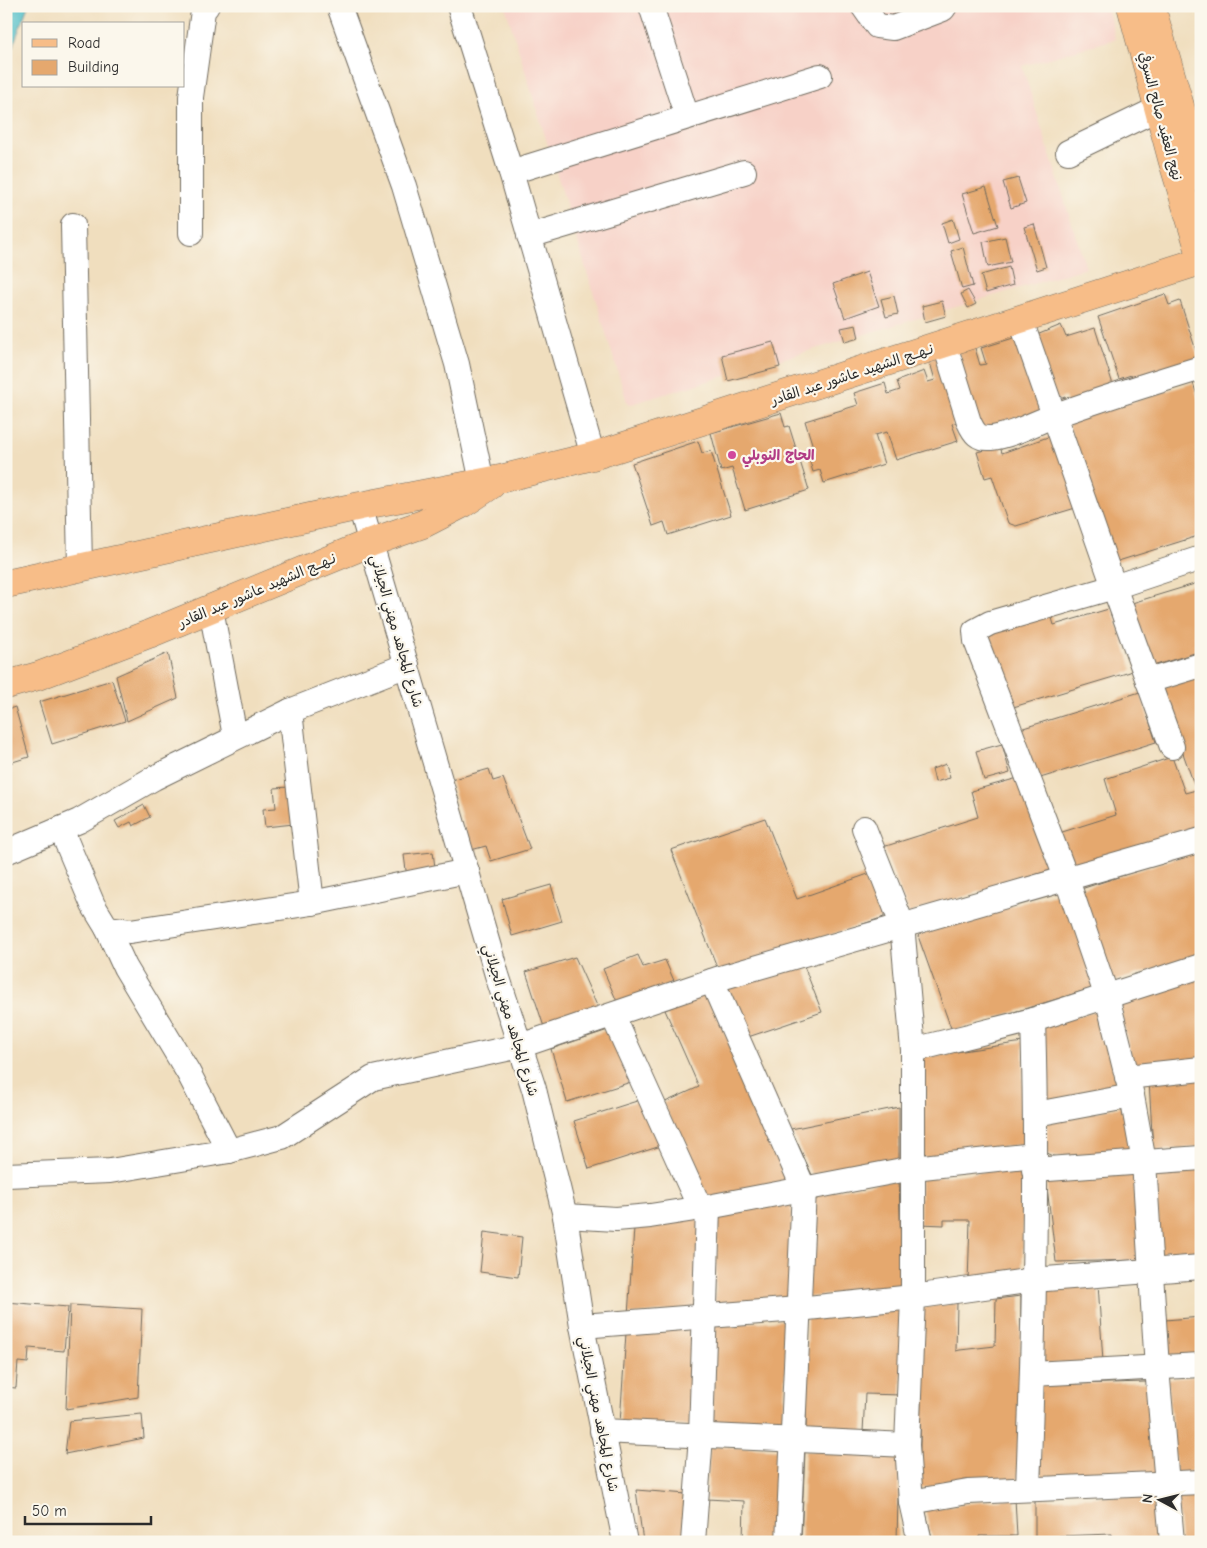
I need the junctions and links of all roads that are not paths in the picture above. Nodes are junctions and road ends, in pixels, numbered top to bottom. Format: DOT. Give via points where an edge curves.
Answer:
graph roads {
  1 [pos="207,6"];
  2 [pos="339,6"];
  3 [pos="459,6"];
  4 [pos="652,6"];
  5 [pos="863,6"];
  6 [pos="945,6"];
  7 [pos="1150,9"];
  8 [pos="820,76"];
  9 [pos="1159,108"];
  10 [pos="687,117"];
  11 [pos="1068,152"];
  12 [pos="1198,161"];
  13 [pos="511,172"];
  14 [pos="744,172"];
  15 [pos="73,225"];
  16 [pos="191,233"];
  17 [pos="529,236"];
  18 [pos="1201,254"];
  19 [pos="1201,261"];
  20 [pos="1020,318"];
  21 [pos="945,344"];
  22 [pos="1201,368"];
  23 [pos="1055,415"];
  24 [pos="592,456"];
  25 [pos="491,480"];
  26 [pos="360,506"];
  27 [pos="372,542"];
  28 [pos="1201,558"];
  29 [pos="80,567"];
  30 [pos="6,584"];
  31 [pos="1114,587"];
  32 [pos="211,609"];
  33 [pos="407,665"];
  34 [pos="1201,665"];
  35 [pos="1148,681"];
  36 [pos="6,685"];
  37 [pos="290,711"];
  38 [pos="235,736"];
  39 [pos="1172,747"];
  40 [pos="864,828"];
  41 [pos="61,829"];
  42 [pos="1201,840"];
  43 [pos="6,852"];
  44 [pos="466,871"];
  45 [pos="1067,880"];
  46 [pos="312,904"];
  47 [pos="902,924"];
  48 [pos="107,928"];
  49 [pos="1201,966"];
  50 [pos="712,981"];
  51 [pos="1107,997"];
  52 [pos="613,1016"];
  53 [pos="1033,1020"];
  54 [pos="520,1046"];
  55 [pos="913,1050"];
  56 [pos="1201,1069"];
  57 [pos="1130,1087"];
  58 [pos="1036,1114"];
  59 [pos="229,1151"];
  60 [pos="1201,1158"];
  61 [pos="1144,1162"];
  62 [pos="1034,1163"];
  63 [pos="912,1168"];
  64 [pos="6,1175"];
  65 [pos="804,1189"];
  66 [pos="704,1208"];
  67 [pos="566,1216"];
  68 [pos="1201,1268"];
  69 [pos="1151,1271"];
  70 [pos="1033,1280"];
  71 [pos="913,1297"];
  72 [pos="798,1310"];
  73 [pos="706,1317"];
  74 [pos="582,1326"];
  75 [pos="1201,1365"];
  76 [pos="1157,1368"];
  77 [pos="1032,1374"];
  78 [pos="602,1431"];
  79 [pos="701,1436"];
  80 [pos="792,1440"];
  81 [pos="907,1444"];
  82 [pos="1201,1482"];
  83 [pos="1168,1485"];
  84 [pos="1028,1488"];
  85 [pos="911,1502"];
  86 [pos="625,1542"];
  87 [pos="693,1542"];
  88 [pos="788,1542"];
  89 [pos="920,1542"];
  90 [pos="1172,1542"];
  1 -- 16 [label="street" via="203,11 191,97"];
  2 -- 25 [label="street" via="404,186"];
  3 -- 13 [label="street"];
  4 -- 10 [label="street"];
  5 -- 6 [label="street" via="877,26 893,28"];
  7 -- 9 [label="main road, نهج العقيد صالح السوفي"];
  7 -- 12 [label="main road, نهج العقيد صالح السوفي"];
  8 -- 10 [label="street"];
  9 -- 11 [label="street"];
  9 -- 18 [label="main road, نهج العقيد صالح السوفي"];
  10 -- 13 [label="street"];
  13 -- 17 [label="street"];
  14 -- 17 [label="street"];
  15 -- 29 [label="street"];
  17 -- 24 [label="street"];
  19 -- 20 [label="main road, نـهــج الشهيد عاشور عبد القادر"];
  20 -- 21 [label="main road, نـهــج الشهيد عاشور عبد القادر"];
  20 -- 23 [label="street"];
  21 -- 23 [label="street" via="969,422 973,432 980,437 1003,435"];
  21 -- 24 [label="main road, نـهــج الشهيد عاشور عبد القادر"];
  22 -- 23 [label="street"];
  23 -- 31 [label="street"];
  24 -- 25 [label="main road, نـهــج الشهيد عاشور عبد القادر"];
  25 -- 26 [label="main road, نـهــج الشهيد عاشور عبد القادر"];
  25 -- 27 [label="main road, نـهــج الشهيد عاشور عبد القادر" via="445,514"];
  26 -- 27 [label="street, شارع المجاهد مهني الجيلاني"];
  26 -- 29 [label="main road, نـهــج الشهيد عاشور عبد القادر"];
  27 -- 32 [label="main road, نـهــج الشهيد عاشور عبد القادر"];
  27 -- 33 [label="street, شارع المجاهد مهني الجيلاني"];
  28 -- 31 [label="street"];
  29 -- 30 [label="main road, نـهــج الشهيد عاشور عبد القادر"];
  31 -- 35 [label="street"];
  31 -- 45 [label="street" via="990,623 975,631"];
  32 -- 36 [label="main road, نـهــج الشهيد عاشور عبد القادر" via="38,676"];
  32 -- 38 [label="street"];
  33 -- 37 [label="street"];
  33 -- 44 [label="street, شارع المجاهد مهني الجيلاني"];
  34 -- 35 [label="street"];
  35 -- 39 [label="street"];
  37 -- 38 [label="street"];
  37 -- 46 [label="street"];
  38 -- 41 [label="street"];
  40 -- 47 [label="street"];
  41 -- 43 [label="street"];
  41 -- 48 [label="street" via="93,905"];
  42 -- 45 [label="street"];
  44 -- 46 [label="street"];
  44 -- 54 [label="street, شارع المجاهد مهني الجيلاني"];
  45 -- 47 [label="street"];
  45 -- 51 [label="street"];
  46 -- 48 [label="street" via="148,929"];
  47 -- 50 [label="street"];
  47 -- 55 [label="street"];
  48 -- 59 [label="street" via="125,967 188,1072"];
  49 -- 51 [label="street"];
  50 -- 52 [label="street"];
  50 -- 65 [label="street"];
  51 -- 53 [label="street"];
  51 -- 57 [label="street"];
  52 -- 54 [label="street"];
  52 -- 66 [label="street"];
  53 -- 55 [label="street"];
  53 -- 58 [label="street"];
  54 -- 59 [label="street" via="373,1078 282,1137"];
  54 -- 67 [label="street, شارع المجاهد مهني الجيلاني"];
  55 -- 63 [label="street"];
  56 -- 57 [label="street"];
  57 -- 58 [label="street"];
  57 -- 61 [label="street"];
  58 -- 62 [label="street"];
  59 -- 64 [label="street" via="110,1171"];
  60 -- 61 [label="street"];
  61 -- 62 [label="street"];
  61 -- 69 [label="street"];
  62 -- 63 [label="street"];
  62 -- 70 [label="street"];
  63 -- 65 [label="street"];
  63 -- 71 [label="street"];
  65 -- 66 [label="street"];
  65 -- 72 [label="street"];
  66 -- 67 [label="street" via="616,1219"];
  66 -- 73 [label="street"];
  67 -- 74 [label="street, شارع المجاهد مهني الجيلاني"];
  68 -- 69 [label="street"];
  69 -- 70 [label="street"];
  69 -- 76 [label="street"];
  70 -- 71 [label="street"];
  70 -- 77 [label="street"];
  71 -- 72 [label="street"];
  71 -- 81 [label="street"];
  72 -- 73 [label="street"];
  72 -- 80 [label="street"];
  73 -- 74 [label="street"];
  73 -- 79 [label="street"];
  74 -- 78 [label="street, شارع المجاهد مهني الجيلاني"];
  75 -- 76 [label="street"];
  76 -- 77 [label="street"];
  76 -- 83 [label="street"];
  77 -- 84 [label="street"];
  78 -- 79 [label="street"];
  78 -- 86 [label="street, شارع المجاهد مهني الجيلاني"];
  79 -- 80 [label="street"];
  79 -- 87 [label="street"];
  80 -- 81 [label="street"];
  80 -- 88 [label="street"];
  81 -- 85 [label="street"];
  82 -- 83 [label="street"];
  83 -- 84 [label="street"];
  83 -- 90 [label="street"];
  84 -- 85 [label="street" via="968,1492"];
  85 -- 89 [label="street"];
}
